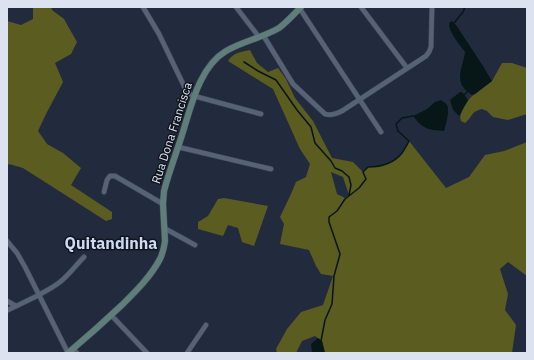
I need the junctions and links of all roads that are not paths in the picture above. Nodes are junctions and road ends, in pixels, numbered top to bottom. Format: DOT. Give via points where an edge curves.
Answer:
graph roads {
  1 [pos="143,7"];
  2 [pos="236,7"];
  3 [pos="361,7"];
  4 [pos="432,7"];
  5 [pos="301,8"];
  6 [pos="261,36"];
  7 [pos="407,68"];
  8 [pos="194,96"];
  9 [pos="359,99"];
  10 [pos="261,114"];
  11 [pos="381,132"];
  12 [pos="178,147"];
  13 [pos="271,168"];
  14 [pos="104,192"];
  15 [pos="162,204"];
  16 [pos="164,228"];
  17 [pos="7,240"];
  18 [pos="195,245"];
  19 [pos="84,258"];
  20 [pos="39,295"];
  21 [pos="7,301"];
  22 [pos="16,306"];
  23 [pos="8,310"];
  24 [pos="111,315"];
  25 [pos="206,325"];
  26 [pos="72,352"];
  27 [pos="147,353"];
  28 [pos="187,353"];
  1 -- 8 [label="street" via="187,92"];
  2 -- 6 [label="street"];
  3 -- 7 [label="street"];
  4 -- 7 [label="street" via="430,52"];
  5 -- 6 [label="main road, Rua Dona Francisca" via="282,25"];
  5 -- 9 [label="street"];
  6 -- 8 [label="main road, Rua Dona Francisca" via="238,44 219,56 210,65"];
  6 -- 9 [label="street" via="294,84 325,114 333,115"];
  7 -- 9 [label="street"];
  8 -- 10 [label="street"];
  8 -- 12 [label="main road, Rua Dona Francisca"];
  9 -- 11 [label="street"];
  12 -- 13 [label="street"];
  12 -- 15 [label="main road, Rua Dona Francisca"];
  14 -- 15 [label="street" via="107,180 110,176 115,176"];
  15 -- 16 [label="main road, Rua Dona Francisca"];
  16 -- 18 [label="street"];
  16 -- 24 [label="main road, Rua Dona Francisca" via="164,247 157,265"];
  17 -- 20 [label="street" via="17,253"];
  19 -- 20 [label="street" via="59,282"];
  20 -- 22 [label="street"];
  20 -- 26 [label="street"];
  21 -- 22 [label="street"];
  22 -- 23 [label="street"];
  24 -- 26 [label="main road, Rua Dona Francisca"];
  24 -- 27 [label="street"];
  25 -- 28 [label="street"];
}
